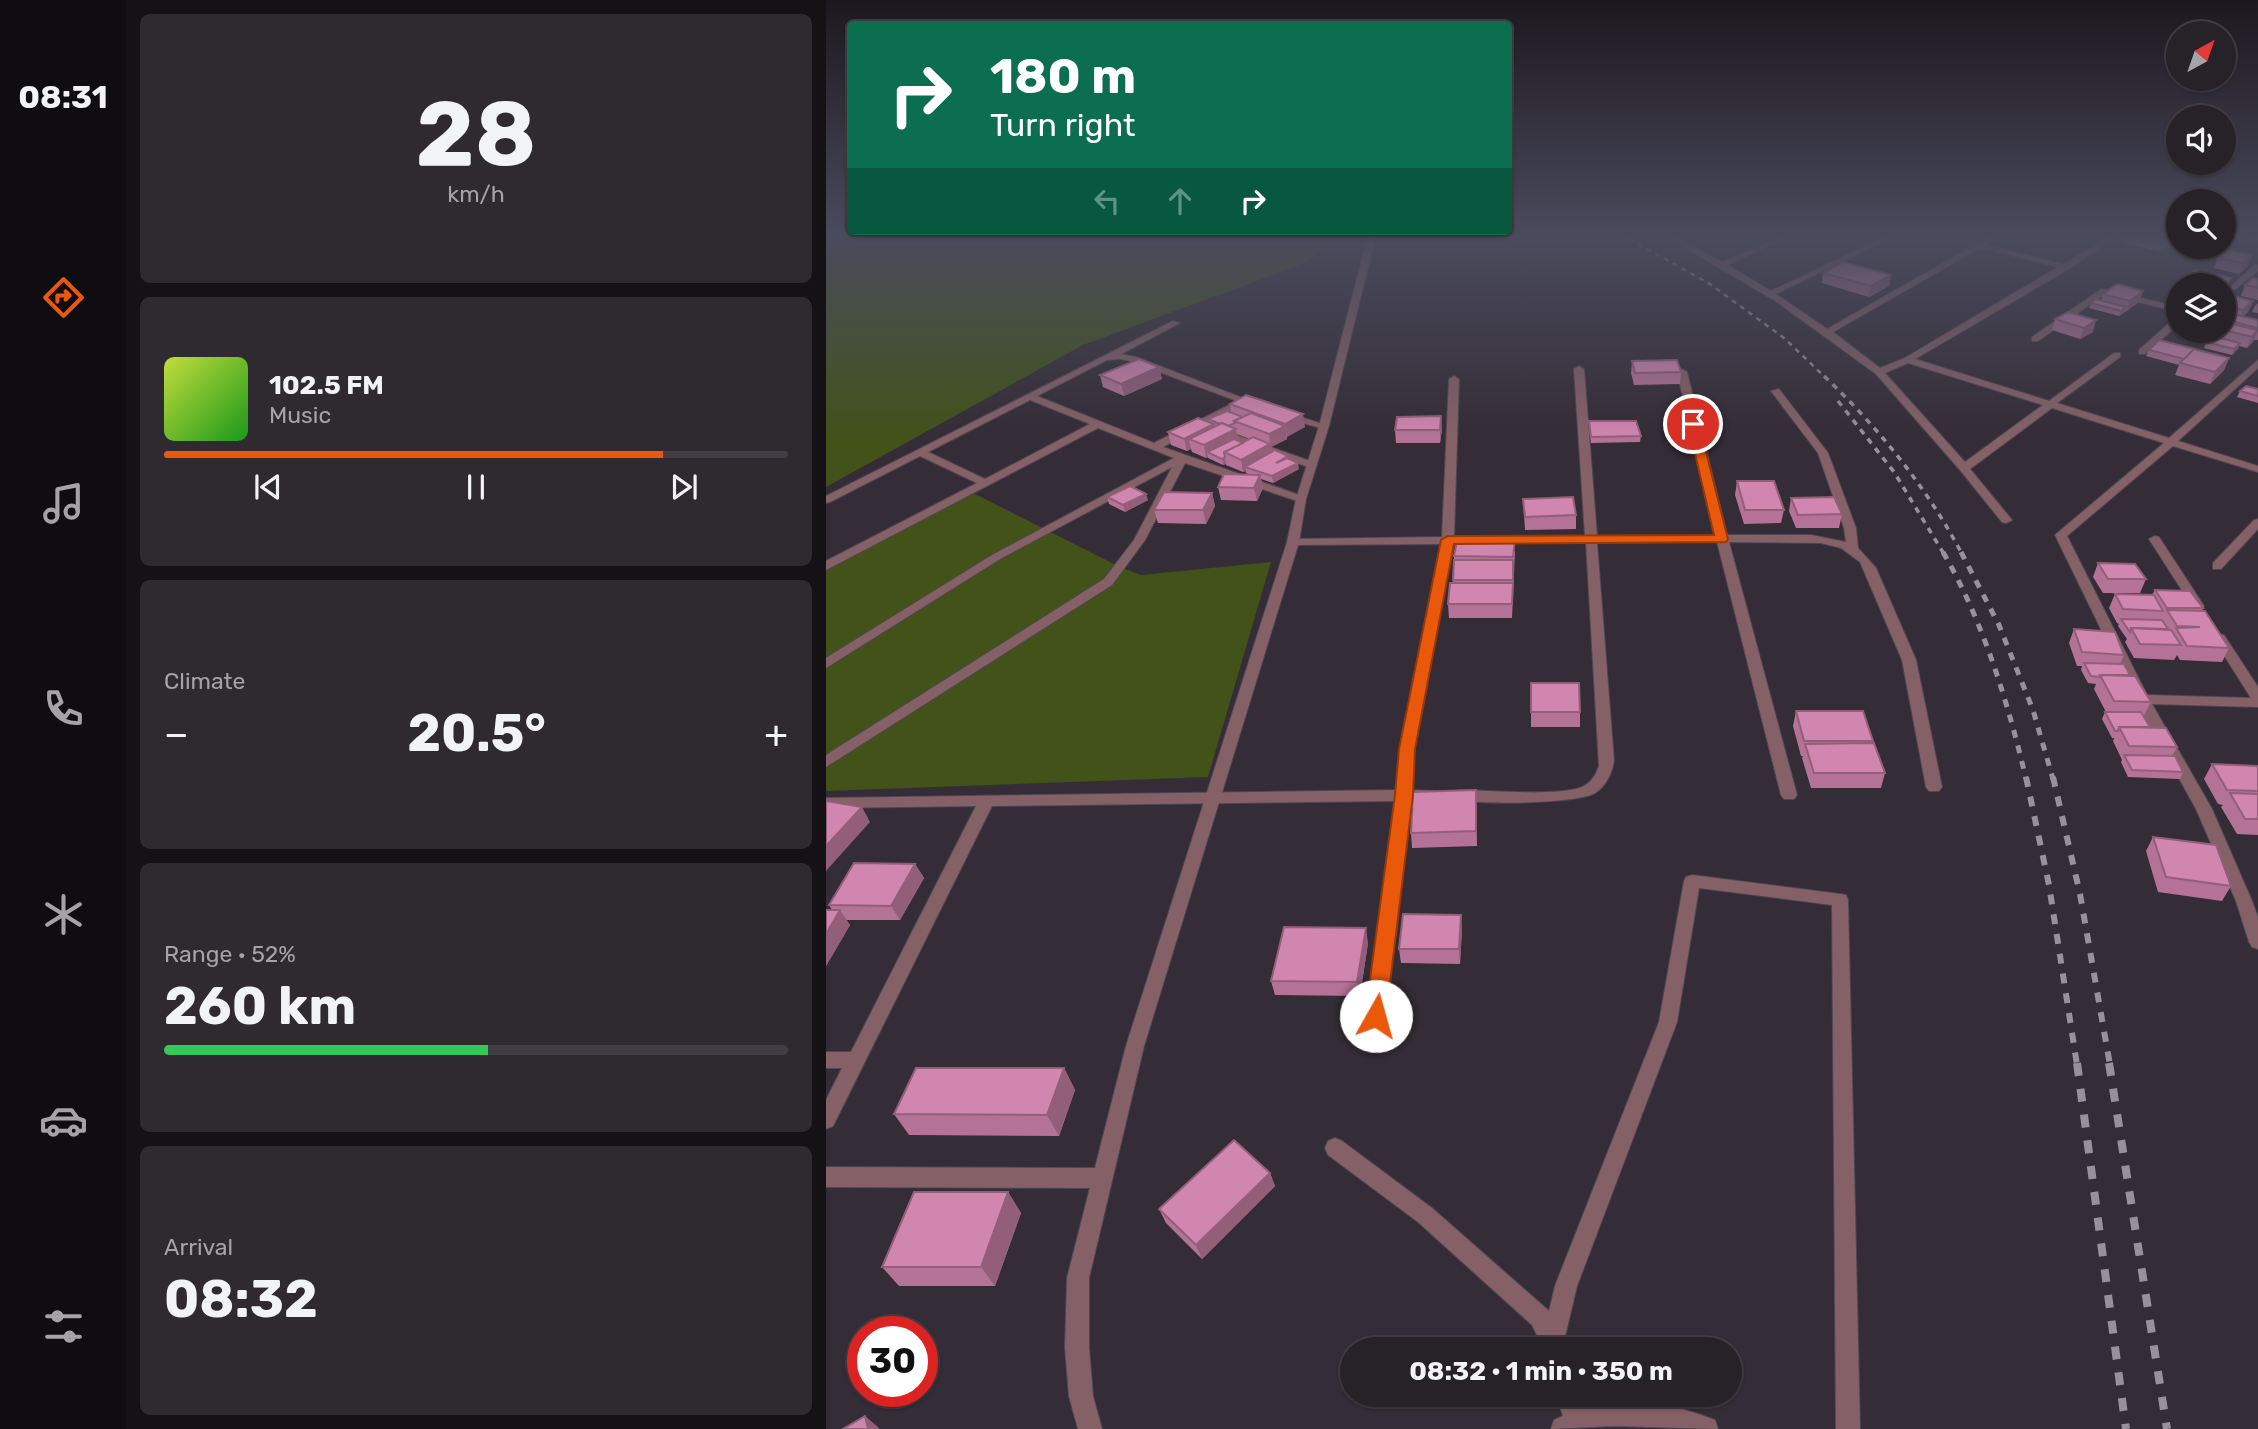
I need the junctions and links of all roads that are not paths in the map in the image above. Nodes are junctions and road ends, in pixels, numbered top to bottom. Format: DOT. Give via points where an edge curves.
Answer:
graph roads {
  1 [pos="1354,306"];
  2 [pos="1791,306"];
  3 [pos="1873,306"];
  4 [pos="2000,306"];
  5 [pos="2083,306"];
  6 [pos="1176,323"];
  7 [pos="1829,331"];
  8 [pos="2166,331"];
  9 [pos="2035,339"];
  10 [pos="2142,352"];
  11 [pos="2117,355"];
  12 [pos="1105,358"];
  13 [pos="1908,360"];
  14 [pos="2258,363"];
  15 [pos="1579,369"];
  16 [pos="1682,372"];
  17 [pos="1880,372"];
  18 [pos="1454,379"];
  19 [pos="1776,391"];
  20 [pos="1028,396"];
  21 [pos="1244,401"];
  22 [pos="2052,404"];
  23 [pos="1266,408"];
  24 [pos="1277,412"];
  25 [pos="1098,424"];
  26 [pos="1199,425"];
  27 [pos="1324,426"];
  28 [pos="2171,442"];
  29 [pos="1154,447"];
  30 [pos="921,453"];
  31 [pos="1182,458"];
  32 [pos="1312,465"];
  33 [pos="1964,468"];
  34 [pos="2258,469"];
  35 [pos="982,482"];
  36 [pos="1301,499"];
  37 [pos="826,500"];
  38 [pos="2006,520"];
  39 [pos="2258,522"];
  40 [pos="1722,539"];
  41 [pos="2154,539"];
  42 [pos="1448,540"];
  43 [pos="1589,540"];
  44 [pos="1293,542"];
  45 [pos="1853,547"];
  46 [pos="826,566"];
  47 [pos="2217,566"];
  48 [pos="826,664"];
  49 [pos="2142,699"];
  50 [pos="2258,701"];
  51 [pos="826,762"];
  52 [pos="1934,787"];
  53 [pos="1789,794"];
  54 [pos="1404,795"];
  55 [pos="1213,798"];
  56 [pos="985,802"];
  57 [pos="826,803"];
  58 [pos="2258,942"];
  59 [pos="1376,1016"];
  60 [pos="826,1060"];
  61 [pos="857,1060"];
  62 [pos="826,1119"];
  63 [pos="1335,1148"];
  64 [pos="826,1177"];
  65 [pos="1102,1178"];
  66 [pos="1550,1337"];
  67 [pos="1556,1337"];
  68 [pos="1568,1407"];
  69 [pos="1569,1425"];
  70 [pos="1090,1429"];
  71 [pos="1706,1429"];
  72 [pos="1848,1429"];
  1 -- 27 [label="street"];
  2 -- 7 [label="street"];
  3 -- 7 [label="street"];
  4 -- 13 [label="street"];
  5 -- 9 [label="street"];
  6 -- 12 [label="street"];
  7 -- 17 [label="street"];
  8 -- 10 [label="street"];
  11 -- 22 [label="street"];
  12 -- 20 [label="street"];
  12 -- 21 [label="street" via="1133,359"];
  13 -- 17 [label="street"];
  13 -- 22 [label="street"];
  14 -- 28 [label="street"];
  15 -- 43 [label="street"];
  16 -- 40 [label="street"];
  17 -- 33 [label="street"];
  18 -- 42 [label="street"];
  19 -- 45 [label="street" via="1823,453"];
  20 -- 25 [label="street"];
  20 -- 30 [label="street"];
  21 -- 23 [label="street"];
  21 -- 26 [label="street"];
  22 -- 28 [label="street"];
  22 -- 33 [label="street"];
  24 -- 27 [label="street"];
  25 -- 29 [label="street"];
  25 -- 35 [label="street"];
  26 -- 29 [label="street"];
  26 -- 32 [label="street"];
  27 -- 32 [label="street"];
  28 -- 34 [label="street"];
  28 -- 49 [label="street" via="2061,535"];
  29 -- 31 [label="street"];
  30 -- 35 [label="street"];
  30 -- 37 [label="street"];
  31 -- 36 [label="street"];
  31 -- 48 [label="street" via="996,557"];
  31 -- 51 [label="street" via="1122,568 1108,582"];
  32 -- 36 [label="street"];
  33 -- 38 [label="street"];
  35 -- 46 [label="street"];
  36 -- 44 [label="street"];
  39 -- 47 [label="street"];
  40 -- 43 [label="street"];
  40 -- 45 [label="street" via="1811,538"];
  40 -- 53 [label="street"];
  41 -- 50 [label="street"];
  42 -- 43 [label="street"];
  42 -- 44 [label="street"];
  42 -- 54 [label="street" via="1407,749"];
  43 -- 54 [label="street" via="1607,761 1598,783 1568,794"];
  44 -- 55 [label="street"];
  45 -- 52 [label="street" via="1870,568 1909,660"];
  49 -- 50 [label="street"];
  49 -- 58 [label="street" via="2204,809"];
  54 -- 55 [label="street"];
  54 -- 59 [label="street"];
  55 -- 56 [label="street"];
  55 -- 65 [label="street" via="1135,1046"];
  56 -- 57 [label="street"];
  56 -- 61 [label="street"];
  60 -- 61 [label="street"];
  61 -- 62 [label="street"];
  63 -- 66 [label="street" via="1424,1214 1540,1317"];
  64 -- 65 [label="street"];
  65 -- 70 [label="street" via="1078,1278 1077,1348"];
  67 -- 72 [label="street" via="1566,1286 1668,1022 1692,881 1840,900"];
  68 -- 69 [label="street"];
  69 -- 71 [label="street" via="1630,1413"];
}
